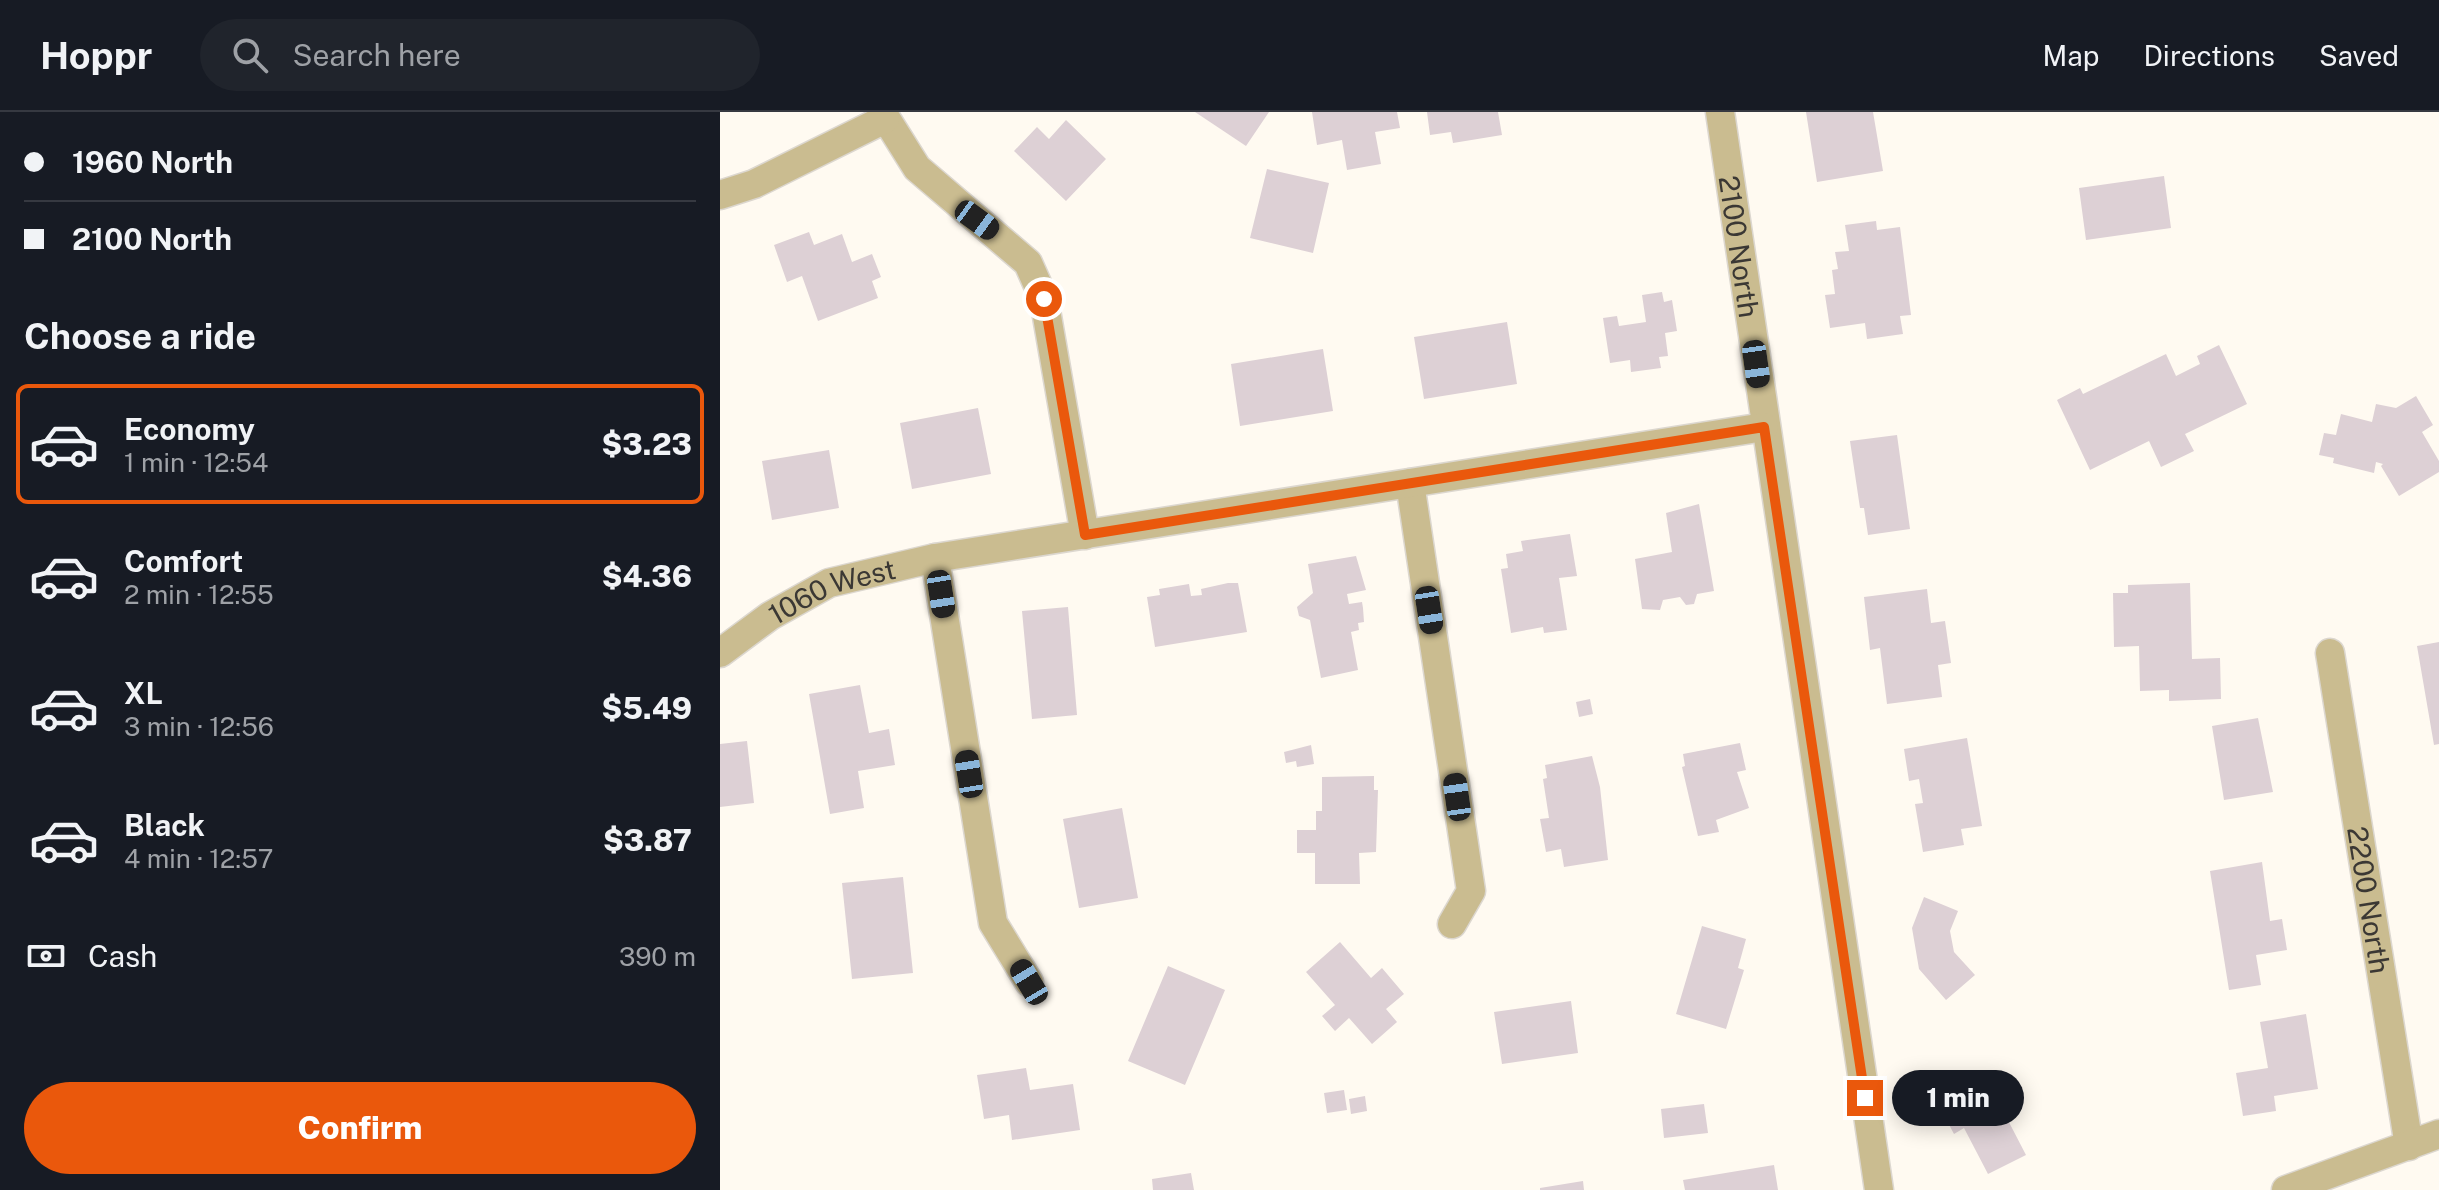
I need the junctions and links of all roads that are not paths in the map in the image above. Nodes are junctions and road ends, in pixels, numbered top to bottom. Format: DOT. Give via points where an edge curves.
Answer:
graph roads {
  1 [pos="1720,112"];
  2 [pos="883,116"];
  3 [pos="720,195"];
  4 [pos="1764,427"];
  5 [pos="1410,483"];
  6 [pos="1085,535"];
  7 [pos="935,558"];
  8 [pos="720,653"];
  9 [pos="2330,653"];
  10 [pos="1452,924"];
  11 [pos="1029,982"];
  12 [pos="2439,1134"];
  13 [pos="2409,1146"];
  14 [pos="1879,1190"];
  15 [pos="2286,1190"];
  1 -- 4 [label="street, 2100 North"];
  2 -- 3 [label="street" via="754,184"];
  2 -- 6 [label="street" via="917,168 1028,263 1044,299"];
  4 -- 5 [label="street, 1060 West"];
  4 -- 14 [label="street, 2100 North"];
  5 -- 6 [label="street, 1060 West"];
  5 -- 10 [label="street" via="1471,891"];
  6 -- 7 [label="street, 1060 West"];
  7 -- 8 [label="street, 1060 West" via="829,583 770,616"];
  7 -- 11 [label="street" via="993,923"];
  9 -- 13 [label="street, 2200 North"];
  12 -- 13 [label="street"];
  13 -- 15 [label="street"];
}
